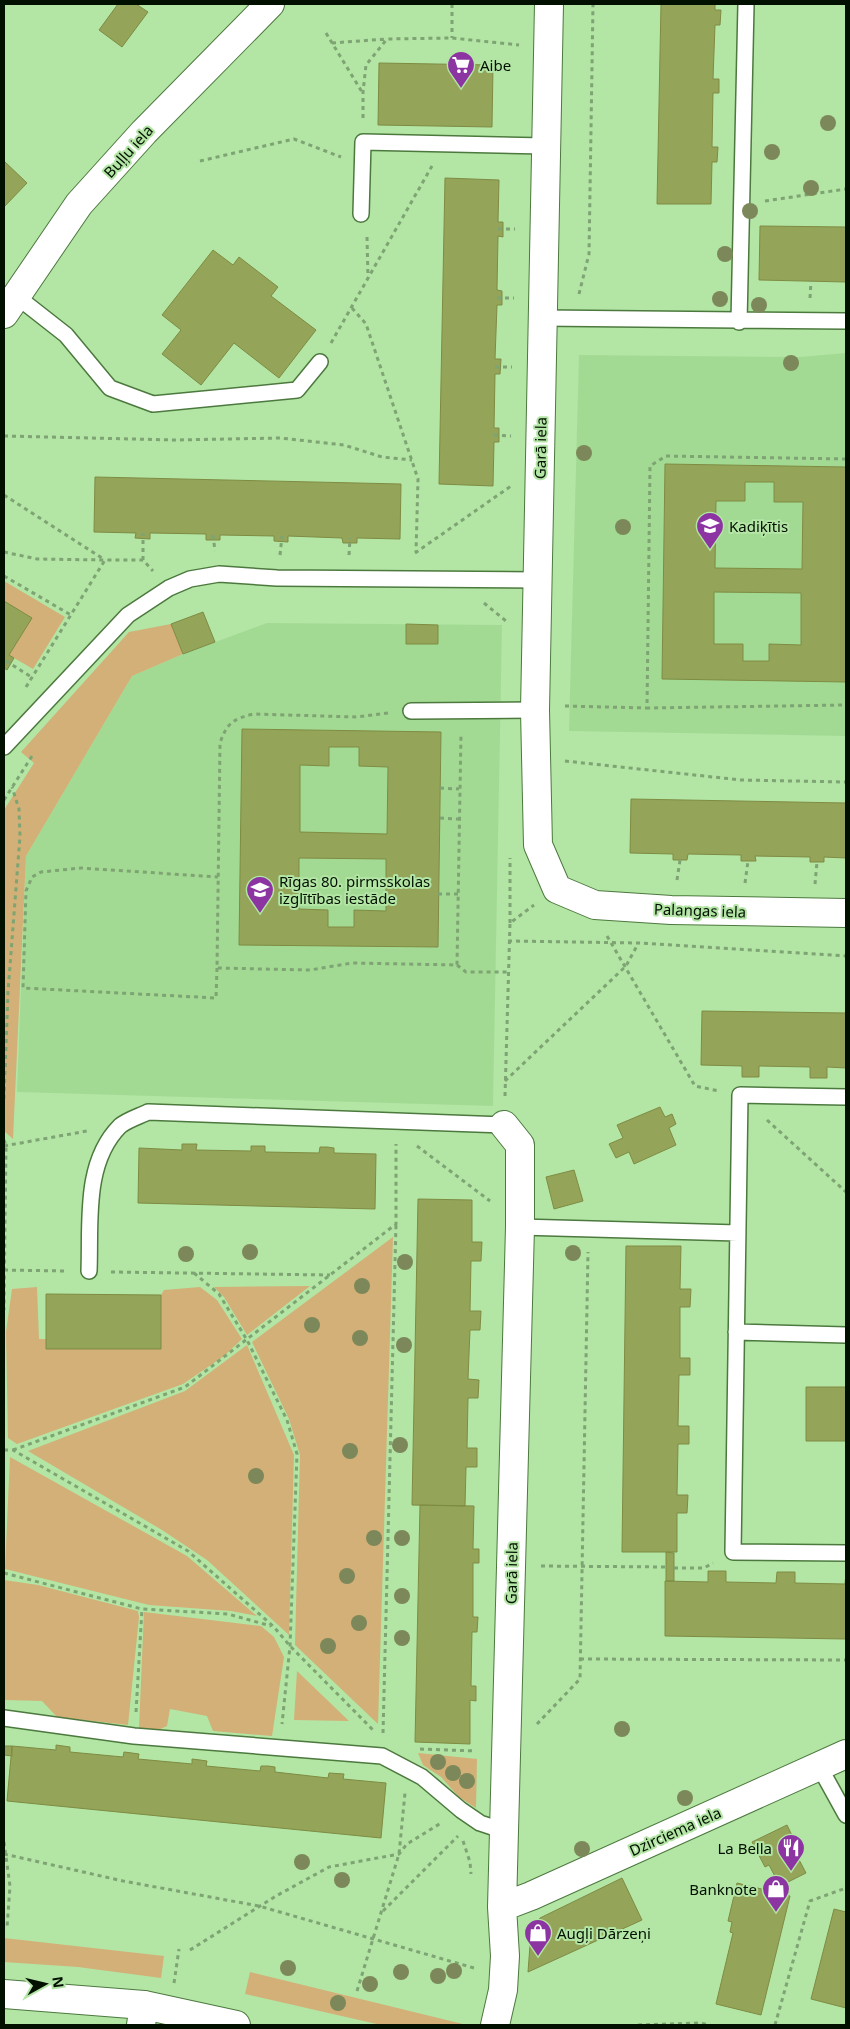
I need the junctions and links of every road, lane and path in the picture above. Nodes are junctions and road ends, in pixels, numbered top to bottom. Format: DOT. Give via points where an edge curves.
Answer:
graph roads {
  1 [pos="270,4"];
  2 [pos="549,4"];
  3 [pos="593,4"];
  4 [pos="746,4"];
  5 [pos="454,5"];
  6 [pos="326,33"];
  7 [pos="452,38"];
  8 [pos="387,39"];
  9 [pos="332,43"];
  10 [pos="548,47"];
  11 [pos="444,144"];
  12 [pos="546,146"];
  13 [pos="200,161"];
  14 [pos="362,165"];
  15 [pos="846,189"];
  16 [pos="742,204"];
  17 [pos="362,214"];
  18 [pos="368,279"];
  19 [pos="10,305"];
  20 [pos="352,308"];
  21 [pos="542,318"];
  22 [pos="573,319"];
  23 [pos="846,321"];
  24 [pos="739,322"];
  25 [pos="320,362"];
  26 [pos="4,436"];
  27 [pos="846,459"];
  28 [pos="412,460"];
  29 [pos="540,466"];
  30 [pos="4,495"];
  31 [pos="143,533"];
  32 [pos="4,552"];
  33 [pos="416,552"];
  34 [pos="105,560"];
  35 [pos="143,560"];
  36 [pos="4,576"];
  37 [pos="378,579"];
  38 [pos="538,580"];
  39 [pos="169,588"];
  40 [pos="71,615"];
  41 [pos="6,661"];
  42 [pos="32,677"];
  43 [pos="23,692"];
  44 [pos="54,694"];
  45 [pos="846,705"];
  46 [pos="536,707"];
  47 [pos="647,708"];
  48 [pos="462,710"];
  49 [pos="411,711"];
  50 [pos="4,747"];
  51 [pos="537,758"];
  52 [pos="29,761"];
  53 [pos="846,782"];
  54 [pos="12,787"];
  55 [pos="440,788"];
  56 [pos="460,789"];
  57 [pos="4,800"];
  58 [pos="440,818"];
  59 [pos="458,819"];
  60 [pos="218,877"];
  61 [pos="557,889"];
  62 [pos="438,894"];
  63 [pos="458,894"];
  64 [pos="595,905"];
  65 [pos="671,910"];
  66 [pos="846,912"];
  67 [pos="508,941"];
  68 [pos="610,943"];
  69 [pos="639,943"];
  70 [pos="846,956"];
  71 [pos="457,965"];
  72 [pos="626,966"];
  73 [pos="217,968"];
  74 [pos="508,972"];
  75 [pos="505,1081"];
  76 [pos="740,1094"];
  77 [pos="846,1097"];
  78 [pos="4,1099"];
  79 [pos="504,1125"];
  80 [pos="121,1126"];
  81 [pos="396,1126"];
  82 [pos="4,1140"];
  83 [pos="5,1145"];
  84 [pos="846,1192"];
  85 [pos="396,1224"];
  86 [pos="520,1227"];
  87 [pos="588,1229"];
  88 [pos="738,1233"];
  89 [pos="4,1270"];
  90 [pos="89,1271"];
  91 [pos="194,1273"];
  92 [pos="331,1275"];
  93 [pos="4,1310"];
  94 [pos="736,1332"];
  95 [pos="846,1335"];
  96 [pos="247,1340"];
  97 [pos="4,1450"];
  98 [pos="13,1450"];
  99 [pos="734,1552"];
  100 [pos="846,1553"];
  101 [pos="511,1566"];
  102 [pos="582,1567"];
  103 [pos="666,1567"];
  104 [pos="674,1568"];
  105 [pos="4,1573"];
  106 [pos="142,1608"];
  107 [pos="274,1627"];
  108 [pos="290,1646"];
  109 [pos="580,1659"];
  110 [pos="846,1660"];
  111 [pos="4,1718"];
  112 [pos="134,1736"];
  113 [pos="279,1748"];
  114 [pos="419,1748"];
  115 [pos="506,1751"];
  116 [pos="846,1754"];
  117 [pos="819,1766"];
  118 [pos="407,1768"];
  119 [pos="846,1815"];
  120 [pos="448,1819"];
  121 [pos="504,1831"];
  122 [pos="460,1834"];
  123 [pos="4,1842"];
  124 [pos="4,1854"];
  125 [pos="399,1854"];
  126 [pos="846,1888"];
  127 [pos="259,1906"];
  128 [pos="502,1907"];
  129 [pos="381,1913"];
  130 [pos="7,1928"];
  131 [pos="374,1938"];
  132 [pos="190,1950"];
  133 [pos="479,1969"];
  134 [pos="357,1990"];
  135 [pos="4,1994"];
  136 [pos="142,2015"];
  137 [pos="236,2025"];
  138 [pos="495,2025"];
  139 [pos="638,2025"];
  140 [pos="710,2025"];
  141 [pos="775,2025"];
  1 -- 19 [label="street, Buļļu iela" via="144,132 79,204"];
  2 -- 10 [label="street, Garā iela"];
  3 -- 22 [label="path" via="589,254"];
  4 -- 16 [label="lane"];
  5 -- 7 [label="path"];
  6 -- 9 [label="path"];
  7 -- 8 [label="path"];
  7 -- 10 [label="path"];
  8 -- 9 [label="path"];
  8 -- 9 [label="path" via="366,65 362,92"];
  10 -- 12 [label="street, Garā iela"];
  11 -- 12 [label="lane"];
  11 -- 14 [label="lane" via="363,142"];
  11 -- 18 [label="path"];
  12 -- 21 [label="street, Garā iela"];
  13 -- 14 [label="path" via="294,138"];
  14 -- 17 [label="lane"];
  15 -- 16 [label="path"];
  16 -- 24 [label="lane"];
  17 -- 18 [label="path" via="367,221"];
  18 -- 20 [label="path"];
  19 -- 25 [label="lane" via="66,335 110,388 153,404 297,390"];
  20 -- 25 [label="path"];
  20 -- 28 [label="path" via="366,324"];
  21 -- 22 [label="lane"];
  21 -- 29 [label="street, Garā iela"];
  22 -- 24 [label="lane"];
  23 -- 24 [label="lane"];
  26 -- 28 [label="path" via="175,440 280,438 344,445 382,457"];
  27 -- 47 [label="path" via="666,456 650,466"];
  28 -- 33 [label="path" via="418,479"];
  29 -- 33 [label="path"];
  29 -- 38 [label="street, Garā iela"];
  30 -- 34 [label="path"];
  31 -- 35 [label="path"];
  32 -- 34 [label="path" via="37,559"];
  33 -- 37 [label="path"];
  34 -- 35 [label="path"];
  34 -- 40 [label="path"];
  35 -- 39 [label="path"];
  36 -- 40 [label="path"];
  37 -- 38 [label="lane"];
  37 -- 39 [label="lane" via="219,574 190,579"];
  38 -- 46 [label="street, Garā iela"];
  39 -- 44 [label="lane" via="128,615"];
  40 -- 42 [label="path"];
  41 -- 42 [label="path"];
  42 -- 43 [label="path"];
  42 -- 44 [label="path"];
  44 -- 50 [label="lane"];
  45 -- 47 [label="path"];
  46 -- 47 [label="path"];
  46 -- 48 [label="lane"];
  46 -- 51 [label="street, Garā iela"];
  48 -- 49 [label="lane"];
  48 -- 56 [label="path"];
  49 -- 60 [label="path" via="356,717 254,714 238,718 225,727 220,743"];
  51 -- 53 [label="path" via="741,780"];
  51 -- 61 [label="street, Garā iela" via="538,845"];
  52 -- 54 [label="path"];
  54 -- 57 [label="path"];
  54 -- 78 [label="path" via="19,809 20,836 8,992"];
  55 -- 56 [label="path"];
  56 -- 59 [label="path"];
  58 -- 59 [label="path"];
  59 -- 63 [label="path"];
  60 -- 73 [label="path"];
  60 -- 73 [label="path" via="81,868 41,872 32,878 26,891 22,988 216,998"];
  61 -- 64 [label="street, Palangas iela"];
  61 -- 67 [label="path" via="510,923"];
  62 -- 63 [label="path"];
  63 -- 71 [label="path"];
  64 -- 65 [label="street, Palangas iela"];
  64 -- 68 [label="path"];
  65 -- 66 [label="street, Palangas iela"];
  65 -- 69 [label="path"];
  67 -- 68 [label="path"];
  67 -- 74 [label="path"];
  68 -- 69 [label="path"];
  68 -- 72 [label="path"];
  69 -- 70 [label="path"];
  69 -- 72 [label="path"];
  71 -- 73 [label="path" via="352,964 310,970"];
  71 -- 74 [label="path" via="466,972"];
  72 -- 75 [label="path"];
  72 -- 76 [label="path" via="694,1086"];
  74 -- 75 [label="path"];
  75 -- 79 [label="path"];
  76 -- 77 [label="lane"];
  76 -- 84 [label="path"];
  76 -- 88 [label="lane"];
  79 -- 81 [label="lane"];
  79 -- 86 [label="street, Garā iela" via="520,1145"];
  80 -- 81 [label="lane" via="148,1112"];
  80 -- 83 [label="path"];
  80 -- 90 [label="lane" via="102,1154 92,1184"];
  81 -- 85 [label="path"];
  81 -- 86 [label="path"];
  82 -- 83 [label="path"];
  83 -- 89 [label="path"];
  85 -- 92 [label="path"];
  85 -- 108 [label="path" via="382,1740"];
  86 -- 87 [label="lane"];
  86 -- 101 [label="street, Garā iela"];
  87 -- 88 [label="lane"];
  87 -- 102 [label="path"];
  88 -- 94 [label="lane"];
  89 -- 90 [label="path"];
  89 -- 93 [label="path"];
  90 -- 91 [label="path"];
  91 -- 92 [label="path"];
  91 -- 96 [label="path" via="219,1294"];
  92 -- 96 [label="path"];
  94 -- 95 [label="lane"];
  94 -- 99 [label="lane"];
  96 -- 98 [label="path" via="185,1386"];
  96 -- 108 [label="path" via="286,1420 297,1454"];
  97 -- 98 [label="path"];
  98 -- 107 [label="path" via="188,1551"];
  99 -- 100 [label="lane"];
  99 -- 104 [label="path" via="704,1568"];
  101 -- 102 [label="path"];
  101 -- 115 [label="street, Garā iela"];
  102 -- 103 [label="path"];
  102 -- 109 [label="path"];
  105 -- 106 [label="path"];
  106 -- 107 [label="path" via="228,1614"];
  106 -- 112 [label="path"];
  107 -- 108 [label="path"];
  108 -- 113 [label="path"];
  109 -- 110 [label="path"];
  109 -- 115 [label="path" via="580,1679 523,1739"];
  111 -- 112 [label="lane"];
  112 -- 113 [label="lane"];
  113 -- 118 [label="lane" via="382,1756"];
  114 -- 115 [label="path"];
  115 -- 121 [label="street, Garā iela"];
  116 -- 117 [label="street, Dzirciema iela"];
  117 -- 119 [label="lane"];
  117 -- 128 [label="street, Dzirciema iela"];
  118 -- 121 [label="lane" via="480,1823"];
  118 -- 125 [label="path"];
  120 -- 125 [label="path" via="407,1844"];
  121 -- 128 [label="street, Garā iela"];
  122 -- 129 [label="path"];
  123 -- 124 [label="path"];
  124 -- 127 [label="path" via="123,1881"];
  124 -- 130 [label="path" via="10,1886"];
  125 -- 127 [label="path" via="328,1867"];
  125 -- 129 [label="path"];
  126 -- 141 [label="path" via="810,1901"];
  127 -- 131 [label="path"];
  127 -- 132 [label="path"];
  128 -- 138 [label="street, Garā iela" via="503,1990"];
  129 -- 131 [label="path"];
  131 -- 133 [label="path"];
  131 -- 134 [label="path"];
  135 -- 136 [label="street"];
  136 -- 137 [label="street"];
  139 -- 140 [label="path"];
}
